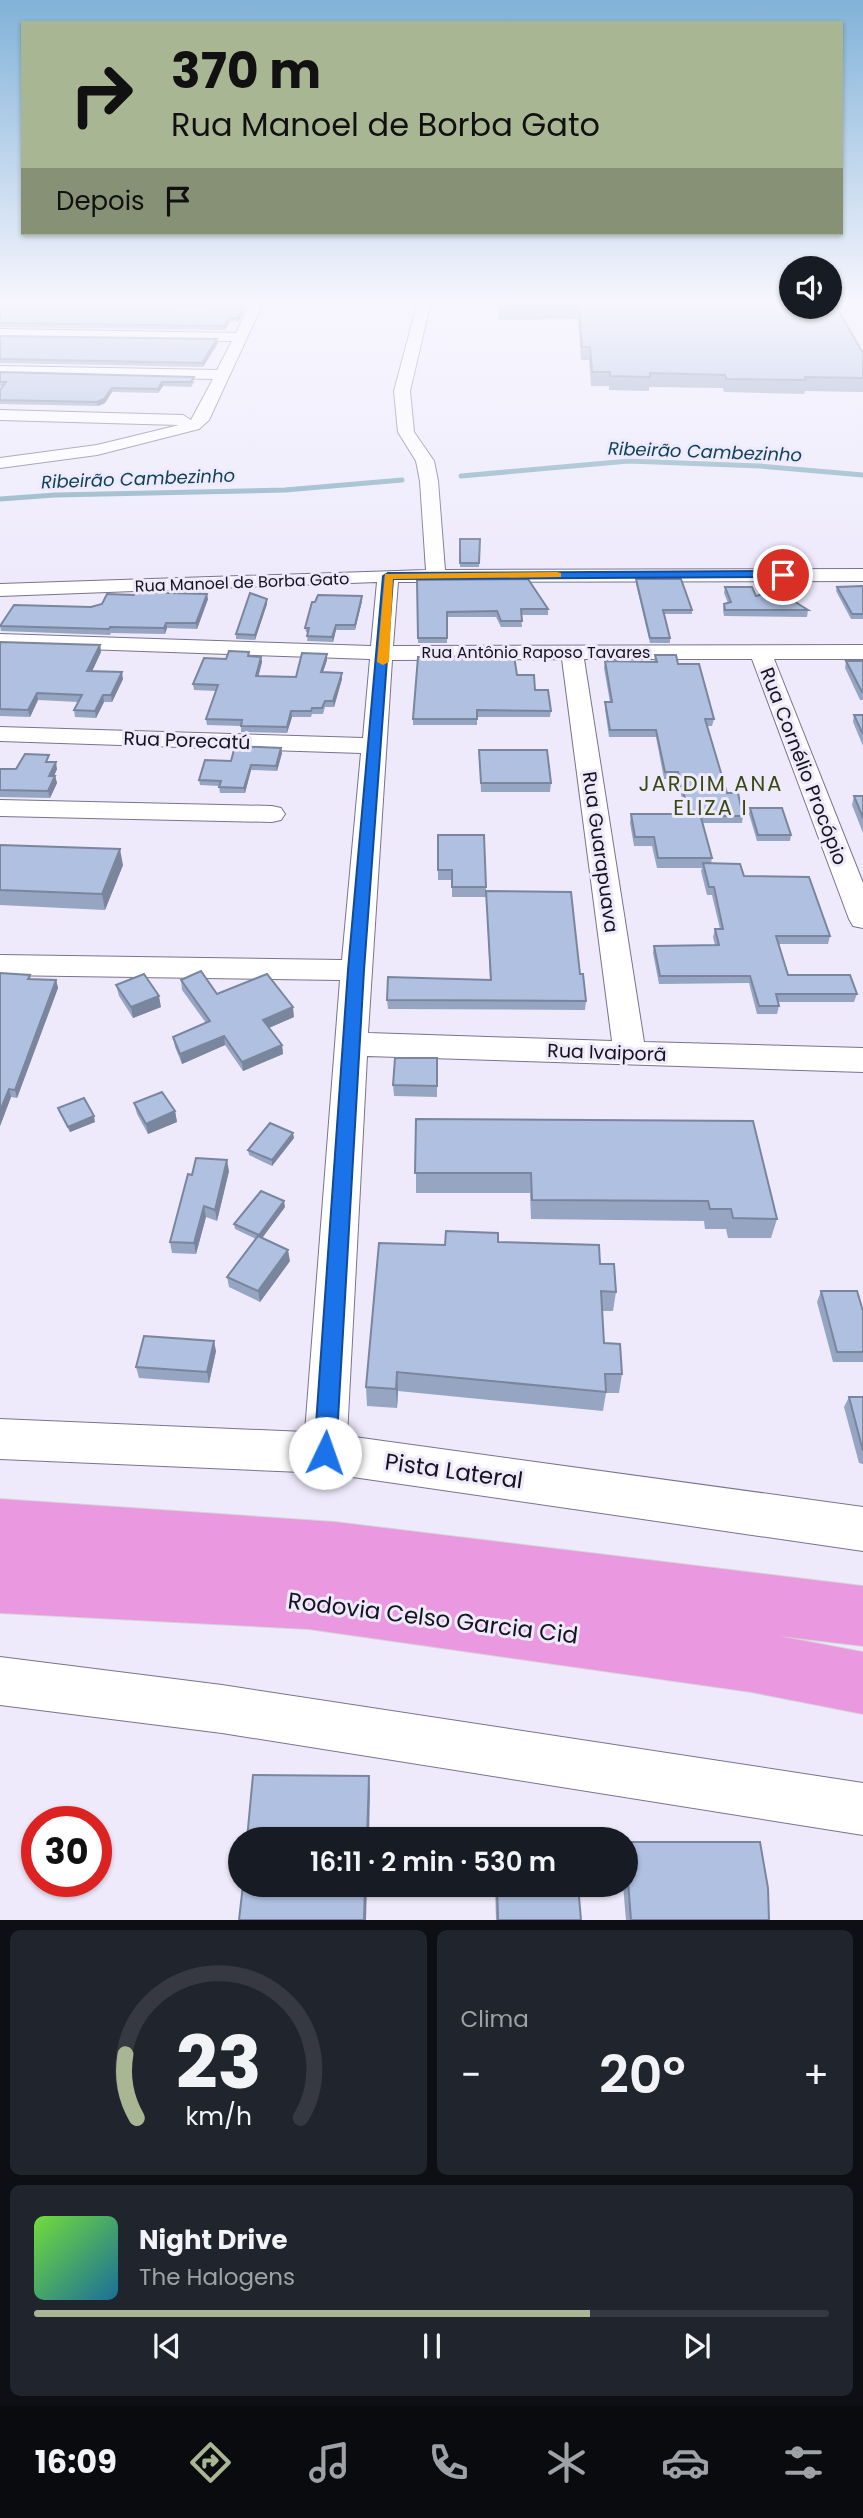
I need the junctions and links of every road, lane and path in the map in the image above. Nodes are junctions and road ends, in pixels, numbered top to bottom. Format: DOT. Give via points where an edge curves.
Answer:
graph roads {
  1 [pos="215,391"];
  2 [pos="402,391"];
  3 [pos="0,415"];
  4 [pos="201,420"];
  5 [pos="0,463"];
  6 [pos="863,575"];
  7 [pos="388,576"];
  8 [pos="436,576"];
  9 [pos="0,590"];
  10 [pos="0,640"];
  11 [pos="572,652"];
  12 [pos="760,652"];
  13 [pos="863,652"];
  14 [pos="384,653"];
  15 [pos="0,734"];
  16 [pos="374,746"];
  17 [pos="0,808"];
  18 [pos="272,814"];
  19 [pos="863,919"];
  20 [pos="0,965"];
  21 [pos="356,970"];
  22 [pos="351,1044"];
  23 [pos="630,1053"];
  24 [pos="863,1060"];
  25 [pos="0,1439"];
  26 [pos="325,1453"];
  27 [pos="0,1527"];
  28 [pos="863,1529"];
  29 [pos="0,1583"];
  30 [pos="863,1616"];
  31 [pos="0,1681"];
  32 [pos="863,1684"];
  33 [pos="863,1809"];
  1 -- 4 [label="street"];
  2 -- 8 [label="street" via="406,432 425,461 428,476"];
  3 -- 4 [label="street"];
  4 -- 5 [label="street" via="193,426 97,450"];
  6 -- 8 [label="street, Rua Manoel de Borba Gato"];
  7 -- 8 [label="street, Rua Manoel de Borba Gato"];
  7 -- 9 [label="street, Rua Manoel de Borba Gato"];
  7 -- 14 [label="street"];
  10 -- 14 [label="street, Rua Antônio Raposo Tavares"];
  11 -- 12 [label="street, Rua Antônio Raposo Tavares"];
  11 -- 14 [label="street, Rua Antônio Raposo Tavares"];
  11 -- 23 [label="street, Rua Guarapuava"];
  12 -- 13 [label="street, Rua Antônio Raposo Tavares"];
  12 -- 19 [label="street, Rua Cornélio Procópio"];
  14 -- 16 [label="street"];
  15 -- 16 [label="street, Rua Porecatú"];
  16 -- 21 [label="street"];
  17 -- 18 [label="street"];
  20 -- 21 [label="street"];
  21 -- 22 [label="street"];
  22 -- 23 [label="street, Rua Ivaiporã"];
  22 -- 26 [label="street"];
  23 -- 24 [label="street, Rua Ivaiporã"];
  25 -- 26 [label="street, Pista Lateral"];
  26 -- 28 [label="street, Pista Lateral"];
  27 -- 30 [label="highway" via="335,1551"];
  29 -- 32 [label="highway, Rodovia Celso Garcia Cid" via="308,1599 751,1661"];
  31 -- 33 [label="street" via="222,1709"];
}
